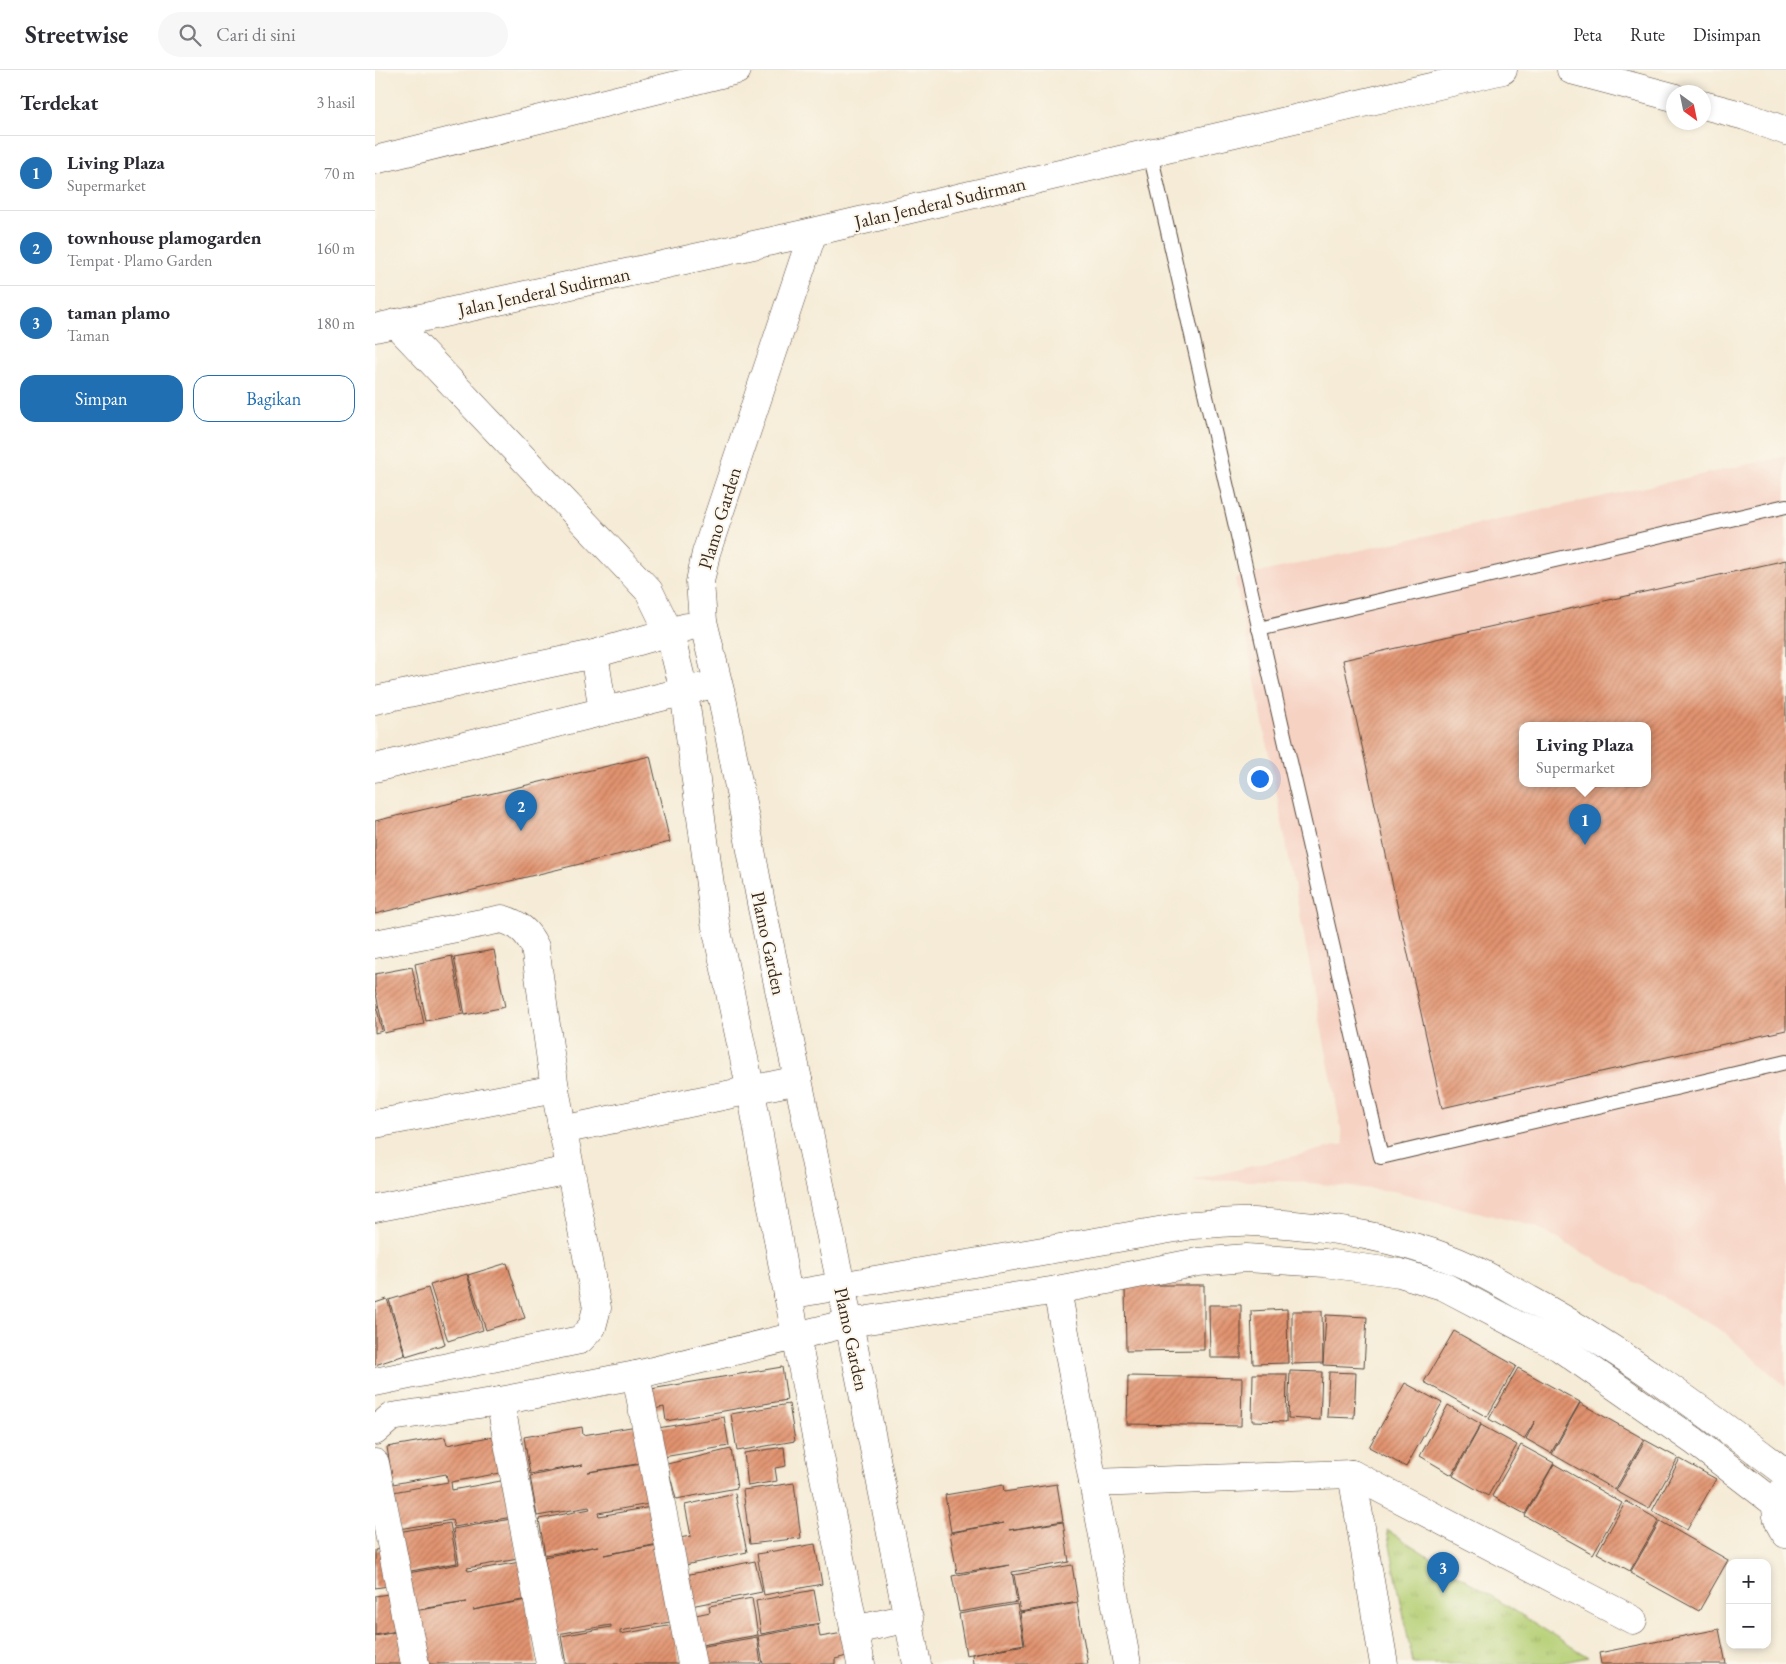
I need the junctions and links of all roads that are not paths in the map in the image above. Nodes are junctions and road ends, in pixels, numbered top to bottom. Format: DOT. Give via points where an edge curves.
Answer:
graph roads {
  1 [pos="737,70"];
  2 [pos="1503,70"];
  3 [pos="1571,70"];
  4 [pos="1666,95"];
  5 [pos="1711,107"];
  6 [pos="1786,131"];
  7 [pos="1151,153"];
  8 [pos="375,160"];
  9 [pos="813,232"];
  10 [pos="385,326"];
  11 [pos="1786,506"];
  12 [pos="703,622"];
  13 [pos="1259,629"];
  14 [pos="670,634"];
  15 [pos="595,654"];
  16 [pos="718,683"];
  17 [pos="684,691"];
  18 [pos="375,700"];
  19 [pos="603,712"];
  20 [pos="375,768"];
  21 [pos="375,944"];
  22 [pos="1786,1062"];
  23 [pos="798,1080"];
  24 [pos="555,1089"];
  25 [pos="751,1091"];
  26 [pos="375,1124"];
  27 [pos="562,1130"];
  28 [pos="569,1170"];
  29 [pos="375,1208"];
  30 [pos="841,1288"];
  31 [pos="1057,1290"];
  32 [pos="788,1295"];
  33 [pos="849,1323"];
  34 [pos="795,1335"];
  35 [pos="636,1375"];
  36 [pos="375,1382"];
  37 [pos="500,1401"];
  38 [pos="375,1431"];
  39 [pos="375,1463"];
  40 [pos="1786,1473"];
  41 [pos="1352,1474"];
  42 [pos="1093,1483"];
  43 [pos="1781,1495"];
  44 [pos="1786,1534"];
  45 [pos="909,1618"];
  46 [pos="1633,1620"];
  47 [pos="855,1630"];
  48 [pos="415,1664"];
  49 [pos="550,1664"];
  50 [pos="692,1664"];
  51 [pos="861,1664"];
  52 [pos="917,1664"];
  53 [pos="1127,1664"];
  54 [pos="1384,1664"];
  1 -- 8 [label="main road"];
  2 -- 7 [label="main road, Jalan Jenderal Sudirman"];
  3 -- 4 [label="main road"];
  5 -- 6 [label="main road"];
  7 -- 9 [label="main road, Jalan Jenderal Sudirman"];
  7 -- 13 [label="lane"];
  9 -- 10 [label="main road, Jalan Jenderal Sudirman"];
  9 -- 12 [label="main road, Plamo Garden" via="706,553 700,582"];
  10 -- 14 [label="main road" via="649,590"];
  11 -- 13 [label="lane"];
  12 -- 14 [label="main road"];
  12 -- 16 [label="main road, Plamo Garden"];
  13 -- 22 [label="lane" via="1381,1157"];
  14 -- 15 [label="main road"];
  14 -- 17 [label="main road"];
  15 -- 18 [label="main road"];
  15 -- 19 [label="main road"];
  16 -- 17 [label="main road"];
  16 -- 23 [label="main road, Plamo Garden"];
  17 -- 19 [label="main road"];
  17 -- 25 [label="main road" via="715,922"];
  19 -- 20 [label="main road"];
  21 -- 24 [label="main road" via="502,919 516,923 528,933 535,947"];
  23 -- 25 [label="main road"];
  23 -- 30 [label="main road, Plamo Garden"];
  24 -- 26 [label="main road"];
  24 -- 27 [label="main road"];
  25 -- 27 [label="main road"];
  25 -- 32 [label="main road"];
  27 -- 28 [label="main road"];
  28 -- 29 [label="main road"];
  28 -- 36 [label="main road" via="597,1308 592,1327 580,1340"];
  30 -- 32 [label="main road"];
  30 -- 33 [label="main road, Plamo Garden"];
  30 -- 40 [label="main road" via="1193,1225 1252,1222 1331,1228 1453,1260 1501,1284 1573,1323 1711,1416"];
  31 -- 33 [label="main road"];
  31 -- 42 [label="main road"];
  31 -- 43 [label="main road" via="1198,1262 1246,1258 1325,1263 1400,1273 1443,1286 1559,1347 1694,1441"];
  32 -- 34 [label="main road"];
  33 -- 34 [label="main road"];
  33 -- 45 [label="main road, Plamo Garden"];
  34 -- 35 [label="main road"];
  34 -- 47 [label="main road"];
  35 -- 37 [label="main road"];
  35 -- 50 [label="main road"];
  37 -- 38 [label="main road" via="391,1417"];
  37 -- 49 [label="main road"];
  39 -- 48 [label="main road"];
  41 -- 42 [label="main road"];
  41 -- 46 [label="main road"];
  41 -- 54 [label="main road"];
  42 -- 53 [label="main road"];
  43 -- 44 [label="main road" via="1776,1515"];
  45 -- 47 [label="main road"];
  45 -- 52 [label="main road, Plamo Garden"];
  47 -- 51 [label="main road"];
}
